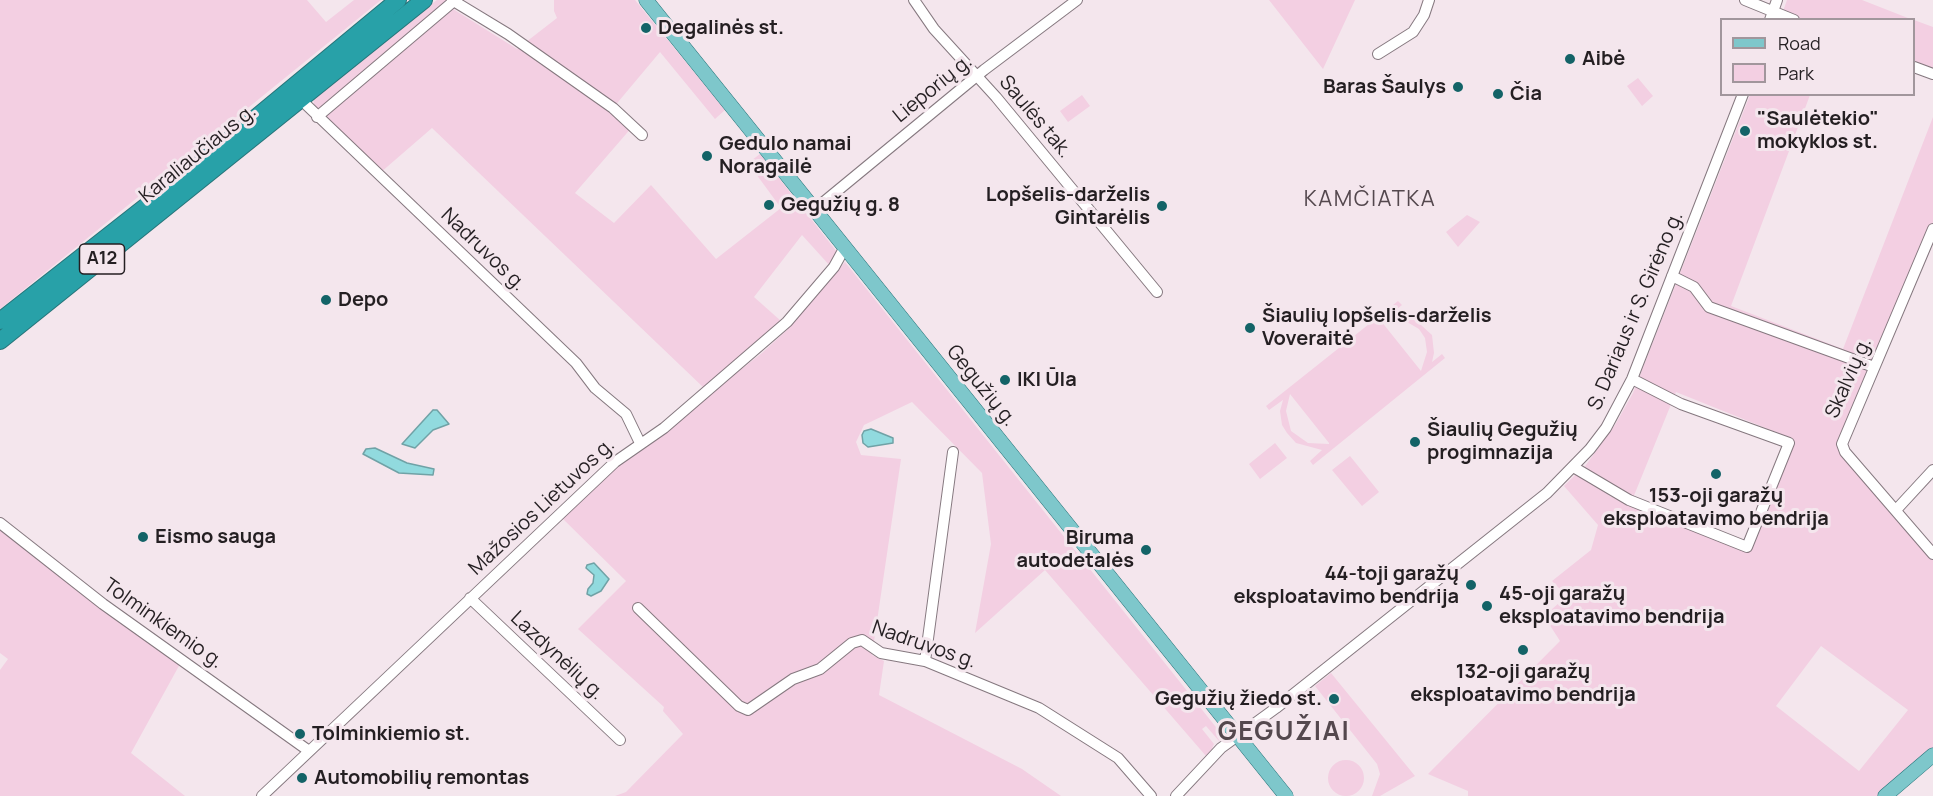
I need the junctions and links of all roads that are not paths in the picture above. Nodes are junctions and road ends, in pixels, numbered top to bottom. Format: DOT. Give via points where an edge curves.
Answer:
graph roads {
  1 [pos="398,0"];
  2 [pos="424,0"];
  3 [pos="646,0"];
  4 [pos="914,0"];
  5 [pos="1077,0"];
  6 [pos="1429,0"];
  7 [pos="1745,0"];
  8 [pos="454,1"];
  9 [pos="1774,10"];
  10 [pos="1790,18"];
  11 [pos="1378,54"];
  12 [pos="1915,67"];
  13 [pos="1933,75"];
  14 [pos="976,76"];
  15 [pos="295,94"];
  16 [pos="1742,96"];
  17 [pos="317,117"];
  18 [pos="642,135"];
  19 [pos="814,210"];
  20 [pos="1933,229"];
  21 [pos="845,248"];
  22 [pos="1672,276"];
  23 [pos="1157,292"];
  24 [pos="0,321"];
  25 [pos="0,341"];
  26 [pos="1874,367"];
  27 [pos="1632,379"];
  28 [pos="640,443"];
  29 [pos="953,452"];
  30 [pos="1575,468"];
  31 [pos="1933,470"];
  32 [pos="1896,510"];
  33 [pos="0,523"];
  34 [pos="1933,554"];
  35 [pos="470,598"];
  36 [pos="638,608"];
  37 [pos="925,662"];
  38 [pos="1238,736"];
  39 [pos="620,740"];
  40 [pos="309,751"];
  41 [pos="1933,755"];
  42 [pos="262,796"];
  43 [pos="1151,796"];
  44 [pos="1176,796"];
  45 [pos="1286,796"];
  46 [pos="1885,796"];
  1 -- 15 [label="highway, Karaliaučiaus g. / A12"];
  2 -- 15 [label="highway, Karaliaučiaus g. / A12"];
  3 -- 19 [label="main road, Gegužių g."];
  4 -- 14 [label="street, Saulės tak."];
  5 -- 14 [label="street, Lieporių g."];
  6 -- 11 [label="street" via="1413,32"];
  7 -- 9 [label="street"];
  8 -- 17 [label="street"];
  8 -- 18 [label="street" via="613,108"];
  9 -- 10 [label="street"];
  12 -- 13 [label="street"];
  14 -- 19 [label="street, Lieporių g."];
  14 -- 23 [label="street, Saulės tak."];
  15 -- 17 [label="street, Nadruvos g."];
  15 -- 24 [label="highway, Karaliaučiaus g. / A12"];
  15 -- 25 [label="highway, Karaliaučiaus g. / A12"];
  16 -- 22 [label="street, S. Dariaus ir S. Girėno g."];
  17 -- 28 [label="street, Nadruvos g." via="576,363 595,388 626,414"];
  19 -- 21 [label="main road, Gegužių g."];
  20 -- 26 [label="street, Skalvių g."];
  21 -- 28 [label="street, Mažosios Lietuvos g." via="834,267 787,322 664,428"];
  21 -- 38 [label="main road, Gegužių g."];
  22 -- 26 [label="street" via="1694,287 1709,307"];
  22 -- 27 [label="street, S. Dariaus ir S. Girėno g."];
  26 -- 32 [label="street, Skalvių g." via="1842,444"];
  27 -- 30 [label="street, S. Dariaus ir S. Girėno g." via="1606,428"];
  27 -- 30 [label="street" via="1681,404 1789,443 1746,547 1629,500"];
  28 -- 35 [label="street, Mažosios Lietuvos g."];
  29 -- 37 [label="street"];
  30 -- 38 [label="street, S. Dariaus ir S. Girėno g."];
  31 -- 32 [label="street"];
  32 -- 34 [label="street, Skalvių g."];
  33 -- 40 [label="street, Tolminkiemio g." via="103,604"];
  35 -- 39 [label="street, Lazdynėlių g."];
  35 -- 40 [label="street, Mažosios Lietuvos g."];
  36 -- 37 [label="street, Nadruvos g." via="731,699 748,710 792,679 820,669 852,643 862,640 881,653"];
  37 -- 43 [label="street, Nadruvos g." via="1039,708 1118,758"];
  38 -- 44 [label="street, S. Dariaus ir S. Girėno g." via="1221,748"];
  38 -- 45 [label="main road, Gegužių g."];
  40 -- 42 [label="street, Mažosios Lietuvos g."];
  41 -- 46 [label="main road"];
}
